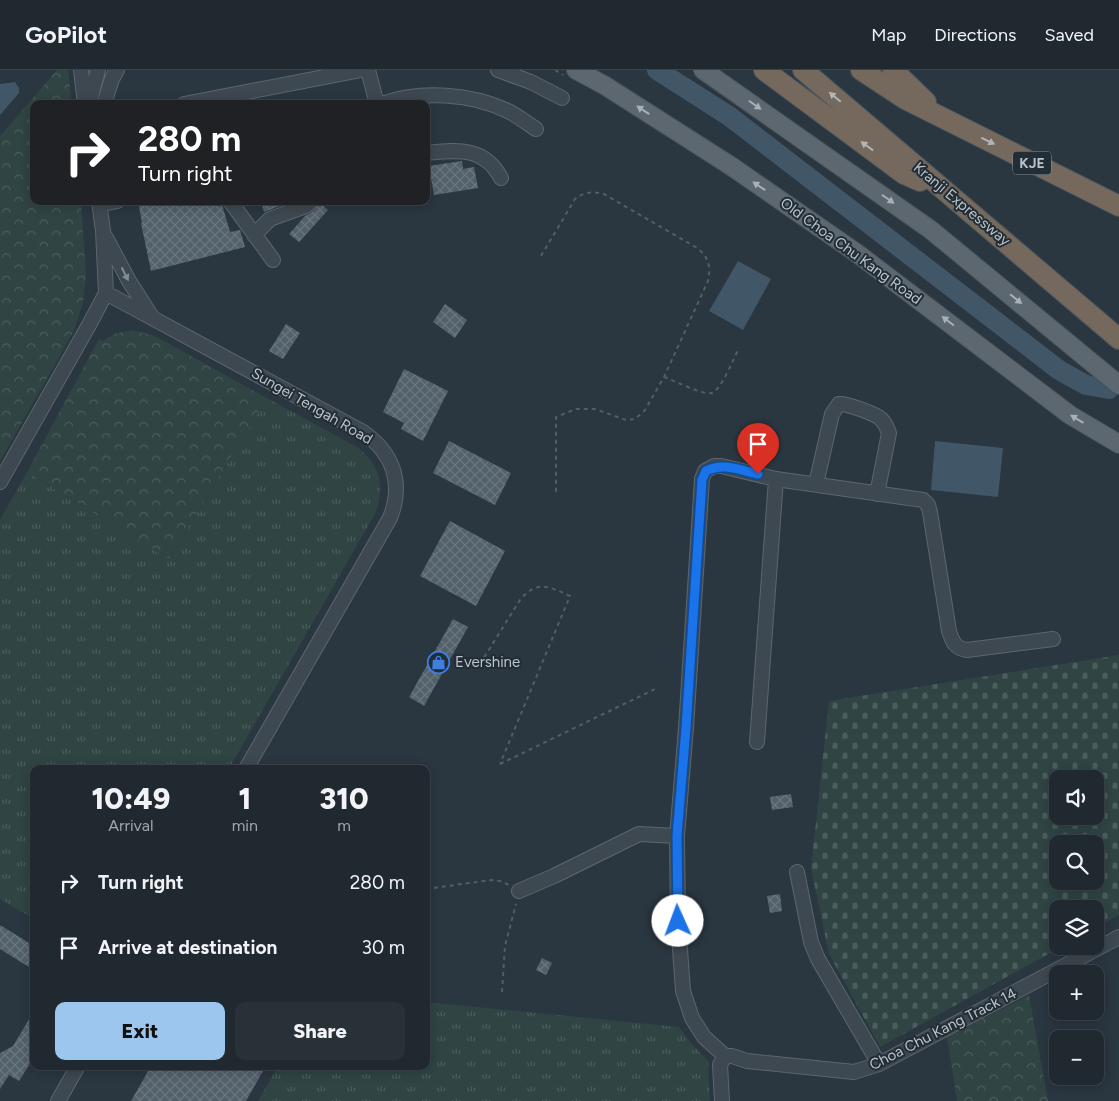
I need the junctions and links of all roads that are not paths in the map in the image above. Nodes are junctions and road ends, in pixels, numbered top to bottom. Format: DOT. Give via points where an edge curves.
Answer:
graph roads {
  1 [pos="81,70"];
  2 [pos="98,70"];
  3 [pos="361,70"];
  4 [pos="368,70"];
  5 [pos="498,70"];
  6 [pos="576,70"];
  7 [pos="703,70"];
  8 [pos="764,70"];
  9 [pos="803,70"];
  10 [pos="861,70"];
  11 [pos="893,70"];
  12 [pos="113,73"];
  13 [pos="562,98"];
  14 [pos="85,100"];
  15 [pos="90,100"];
  16 [pos="105,100"];
  17 [pos="205,100"];
  18 [pos="376,100"];
  19 [pos="393,100"];
  20 [pos="944,120"];
  21 [pos="536,129"];
  22 [pos="430,153"];
  23 [pos="501,178"];
  24 [pos="939,185"];
  25 [pos="99,205"];
  26 [pos="233,205"];
  27 [pos="307,205"];
  28 [pos="1119,206"];
  29 [pos="103,231"];
  30 [pos="254,235"];
  31 [pos="273,260"];
  32 [pos="106,293"];
  33 [pos="154,319"];
  34 [pos="1119,339"];
  35 [pos="1119,385"];
  36 [pos="1119,444"];
  37 [pos="776,479"];
  38 [pos="0,482"];
  39 [pos="816,484"];
  40 [pos="877,494"];
  41 [pos="1053,639"];
  42 [pos="757,742"];
  43 [pos="248,765"];
  44 [pos="677,836"];
  45 [pos="797,872"];
  46 [pos="519,891"];
  47 [pos="1119,937"];
  48 [pos="726,1056"];
  49 [pos="879,1064"];
  50 [pos="76,1070"];
  51 [pos="58,1101"];
  52 [pos="722,1101"];
  1 -- 14 [label="street"];
  2 -- 15 [label="street"];
  3 -- 17 [label="street"];
  4 -- 18 [label="street"];
  5 -- 13 [label="street"];
  36 -- 6 [label="main road, Old Choa Chu Kang Road, one-way" via="1070,415 842,243 731,166"];
  7 -- 35 [label="main road, one-way" via="932,230"];
  24 -- 8 [label="highway, one-way" via="912,179"];
  24 -- 9 [label="highway, Kranji Expressway, one-way"];
  10 -- 20 [label="highway, KJE"];
  11 -- 20 [label="highway"];
  12 -- 16 [label="street"];
  19 -- 21 [label="street" via="432,96 474,99 509,111"];
  20 -- 28 [label="highway, KJE, one-way"];
  22 -- 23 [label="street" via="473,152 495,167"];
  24 -- 34 [label="highway, Kranji Expressway"];
  25 -- 29 [label="street"];
  26 -- 30 [label="street"];
  27 -- 30 [label="street" via="270,219"];
  29 -- 32 [label="street"];
  29 -- 33 [label="street, one-way" via="129,281"];
  30 -- 31 [label="street"];
  32 -- 33 [label="street, Sungei Tengah Road"];
  32 -- 38 [label="street"];
  33 -- 43 [label="street, Sungei Tengah Road" via="363,432 388,456 396,482 397,495 390,518"];
  37 -- 39 [label="street"];
  37 -- 42 [label="street"];
  37 -- 44 [label="street" via="714,466 706,471 702,480"];
  39 -- 40 [label="street"];
  39 -- 40 [label="street" via="832,414 839,404 849,404 880,418 889,434"];
  40 -- 41 [label="street" via="922,500 928,505 949,631 952,643 958,648 967,650"];
  44 -- 46 [label="street" via="639,834"];
  44 -- 48 [label="street" via="683,991 692,1018 704,1037"];
  45 -- 49 [label="street" via="811,942 818,959"];
  47 -- 49 [label="street, Choa Chu Kang Track 14"];
  48 -- 49 [label="street, Choa Chu Kang Track 14" via="854,1072"];
  48 -- 52 [label="street" via="720,1065"];
  50 -- 51 [label="street"];
}
